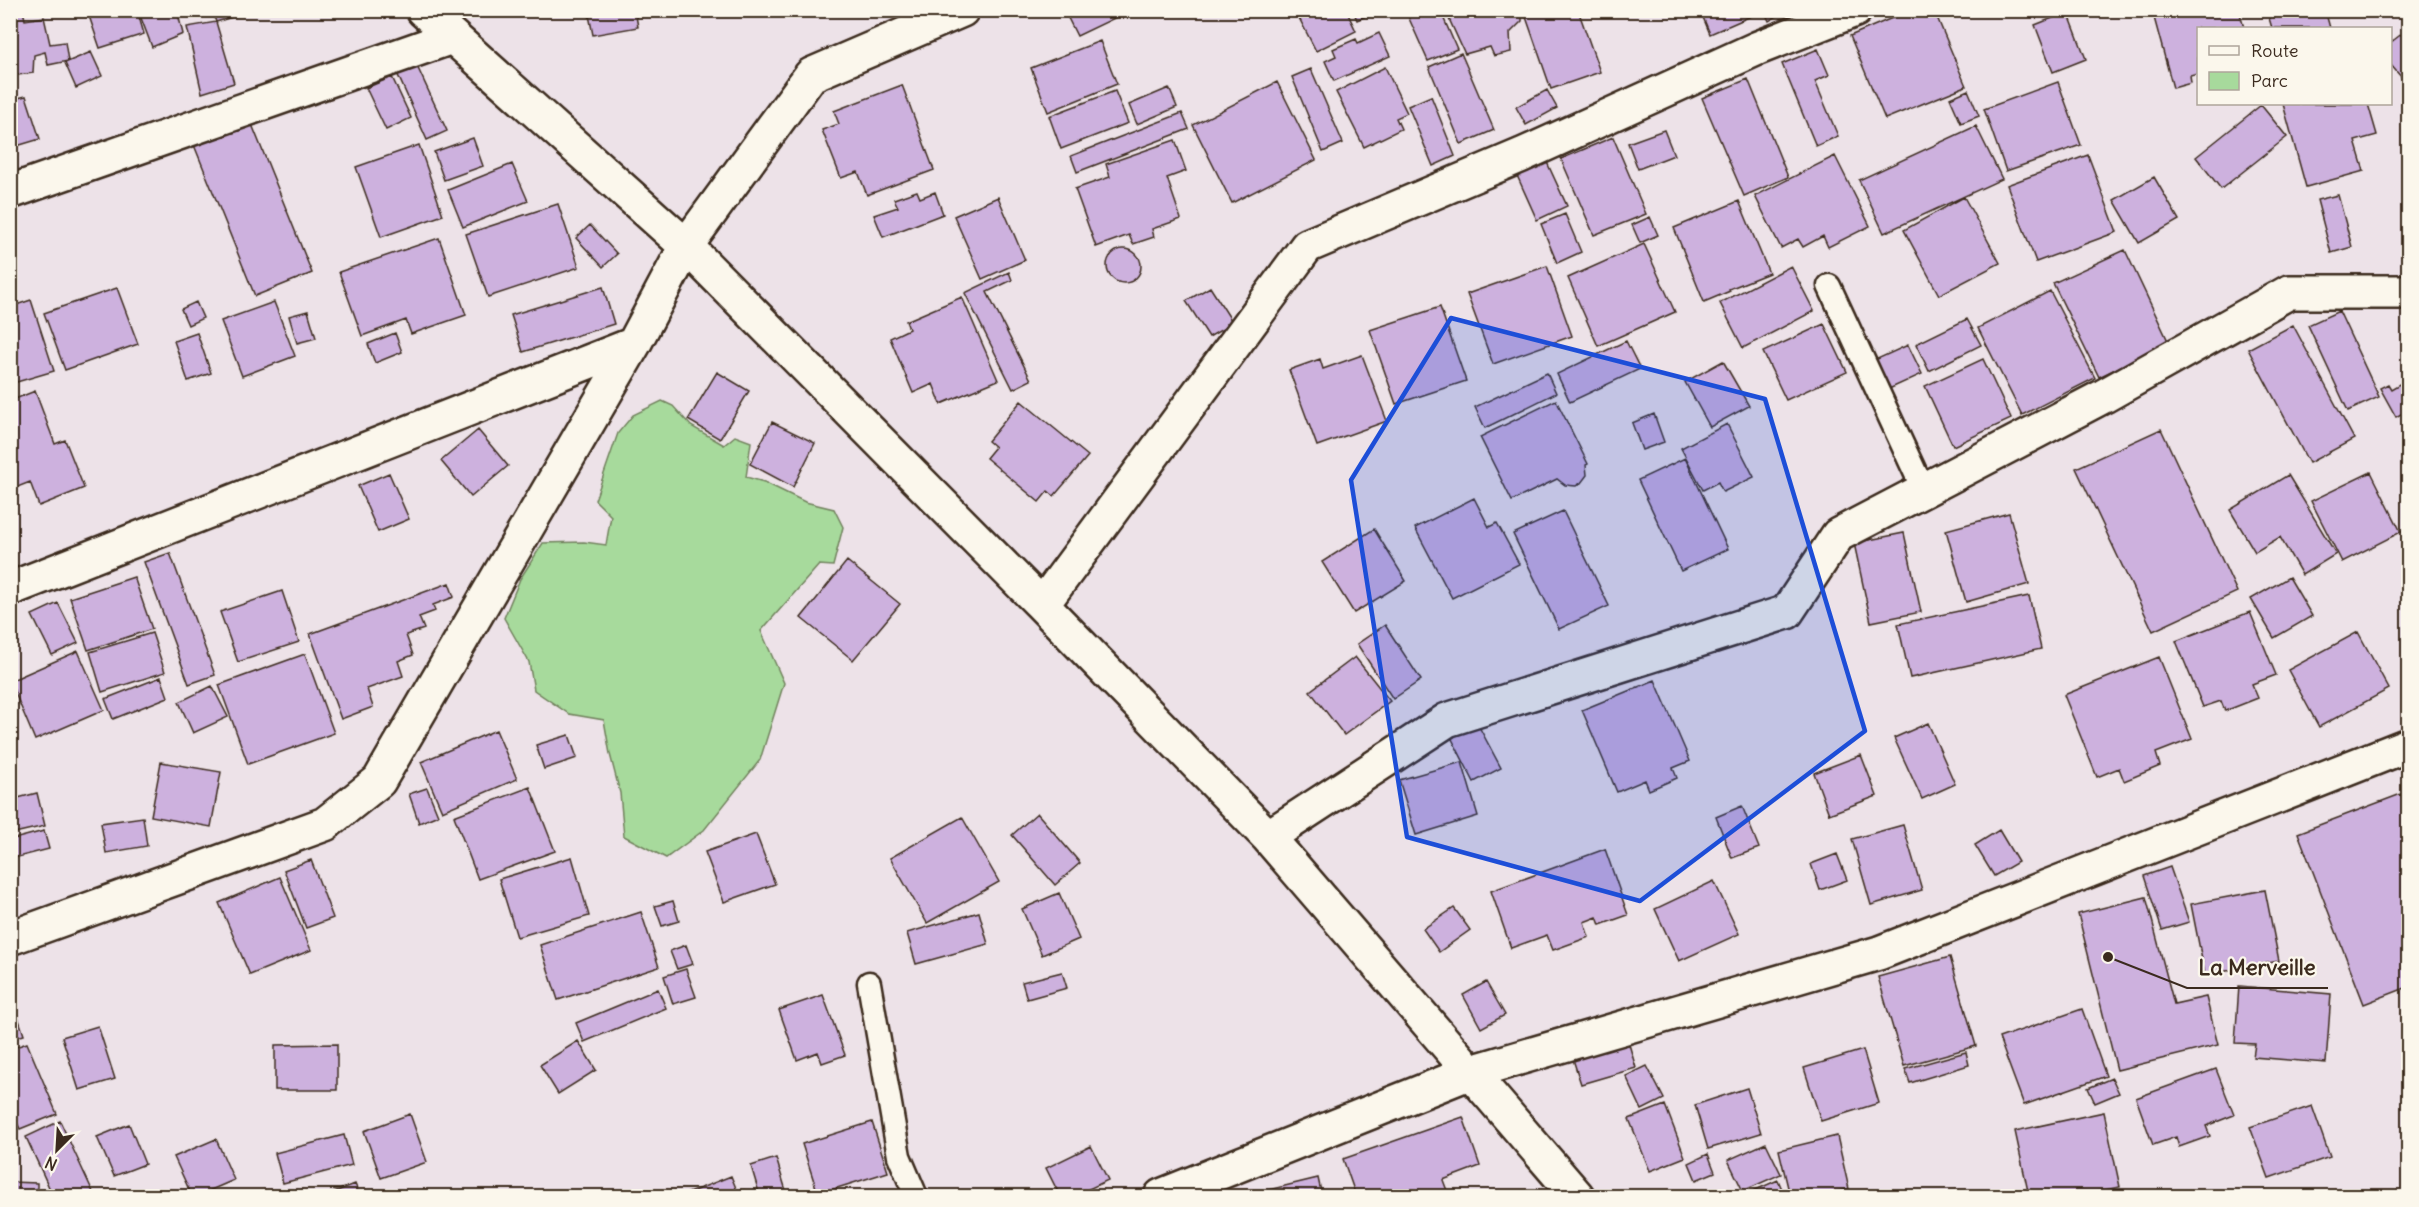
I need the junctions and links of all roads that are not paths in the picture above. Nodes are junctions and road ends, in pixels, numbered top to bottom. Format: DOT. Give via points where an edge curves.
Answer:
graph roads {
  1 [pos="423,10"];
  2 [pos="962,10"];
  3 [pos="1855,10"];
  4 [pos="452,37"];
  5 [pos="10,192"];
  6 [pos="686,246"];
  7 [pos="1829,286"];
  8 [pos="2409,292"];
  9 [pos="634,344"];
  10 [pos="1923,489"];
  11 [pos="10,590"];
  12 [pos="1042,605"];
  13 [pos="2409,745"];
  14 [pos="1268,837"];
  15 [pos="10,938"];
  16 [pos="869,983"];
  17 [pos="1471,1072"];
  18 [pos="915,1197"];
  19 [pos="1161,1197"];
  20 [pos="1577,1197"];
  1 -- 4 [label="street"];
  2 -- 6 [label="street" via="811,75"];
  3 -- 12 [label="street" via="1758,48 1522,155 1307,246"];
  4 -- 5 [label="street"];
  4 -- 6 [label="street"];
  6 -- 9 [label="street"];
  6 -- 12 [label="street"];
  7 -- 10 [label="lane"];
  8 -- 10 [label="street" via="2289,292 2104,396"];
  9 -- 11 [label="street"];
  9 -- 15 [label="street" via="379,780 325,824"];
  10 -- 14 [label="street" via="1838,535 1787,612 1447,720"];
  12 -- 14 [label="street"];
  13 -- 17 [label="street" via="1879,952"];
  14 -- 17 [label="street"];
  16 -- 18 [label="lane" via="899,1156"];
  17 -- 19 [label="street"];
  17 -- 20 [label="street"];
}
